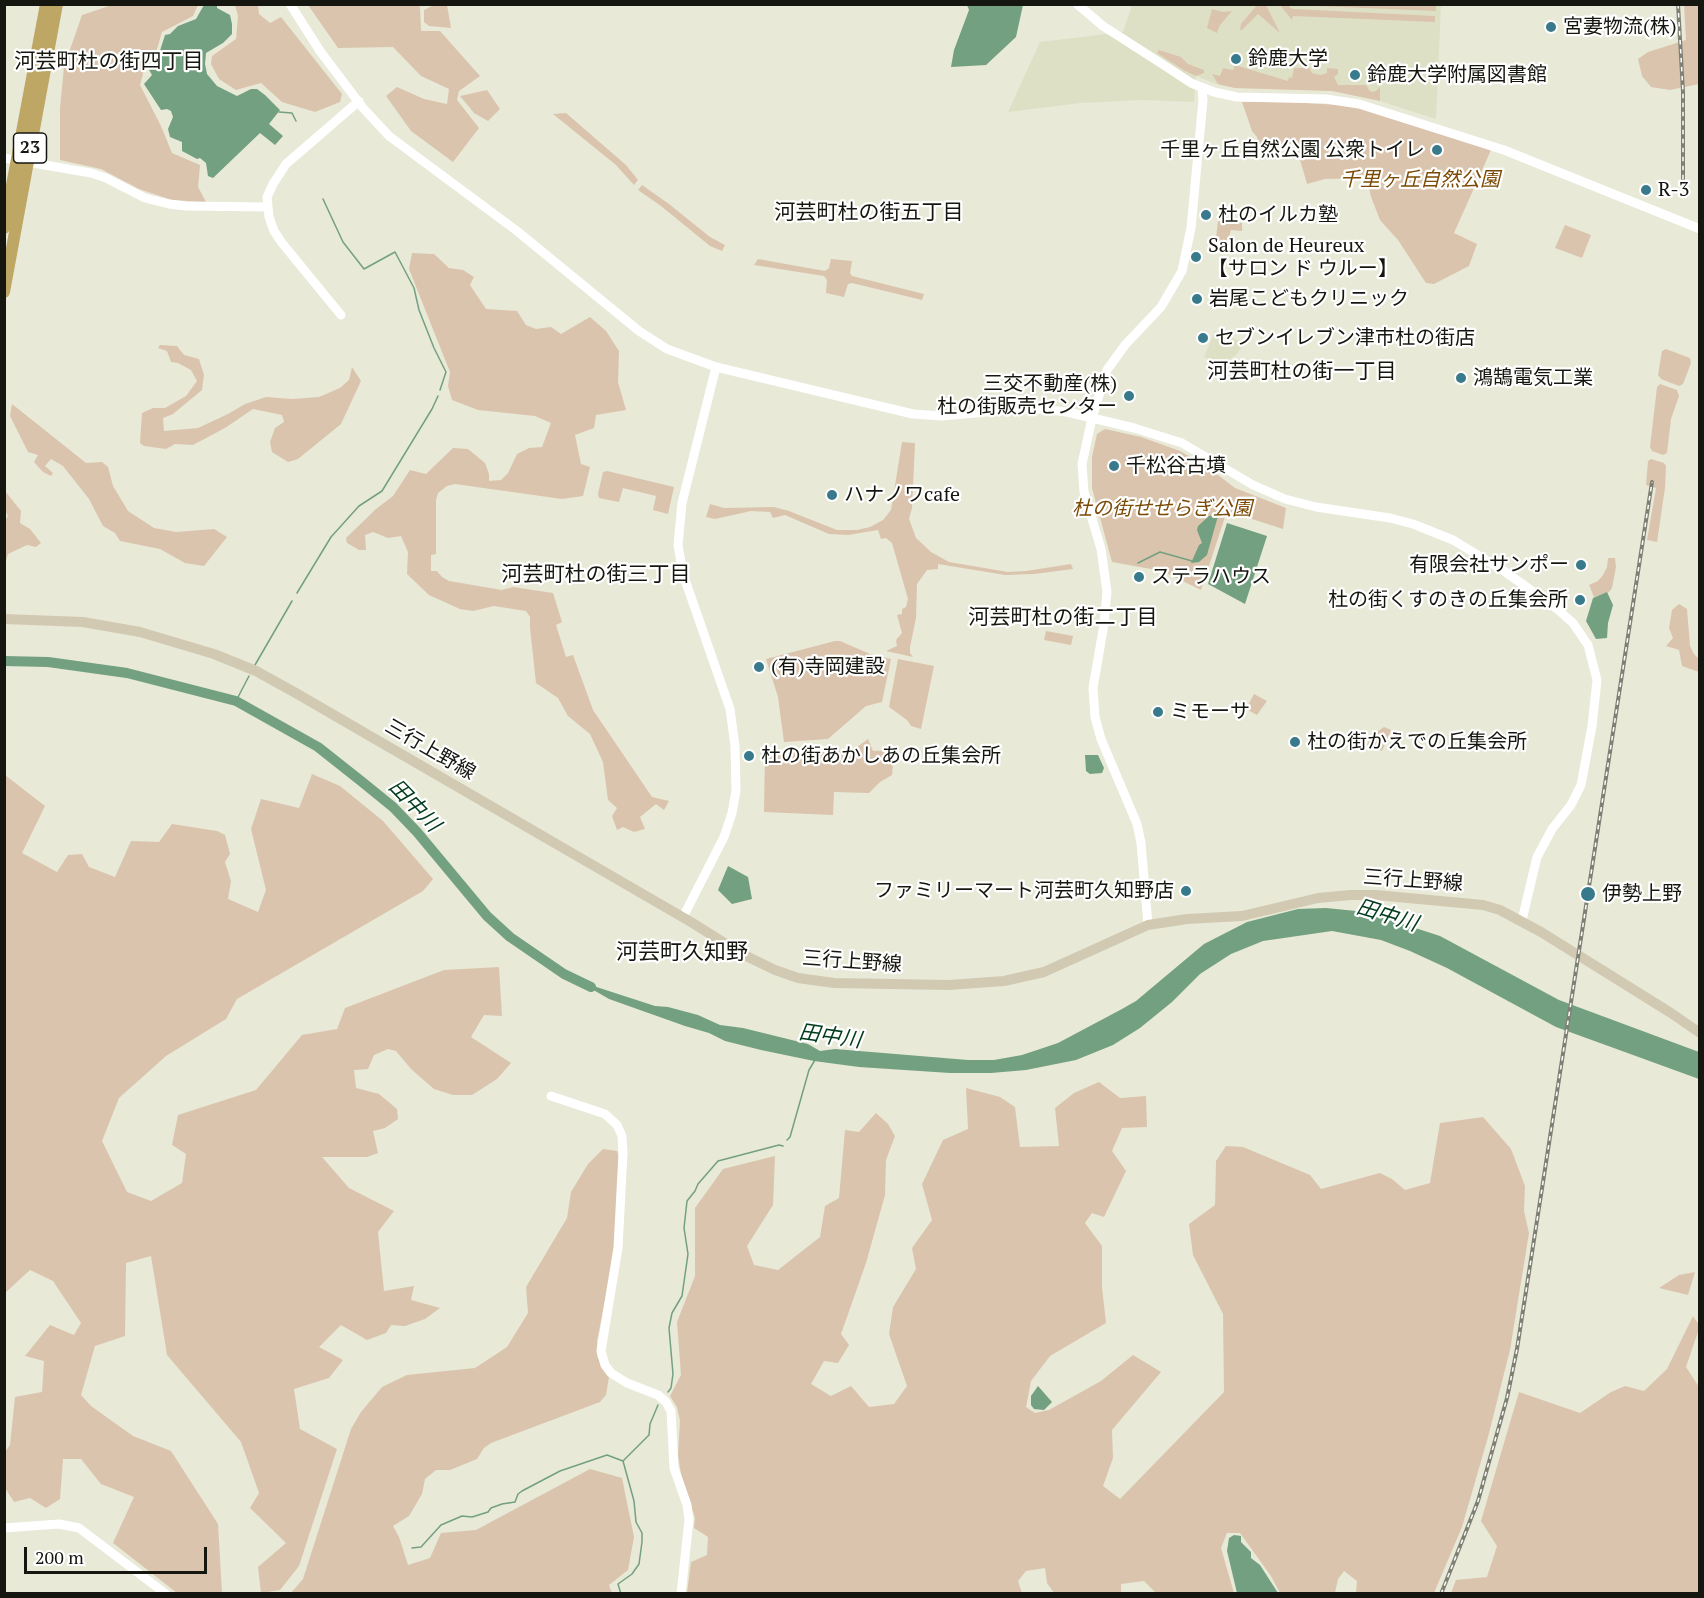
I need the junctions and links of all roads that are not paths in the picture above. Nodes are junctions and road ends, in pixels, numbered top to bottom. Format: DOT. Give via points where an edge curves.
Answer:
graph roads {
  1 [pos="46,4"];
  2 [pos="57,4"];
  3 [pos="290,4"];
  4 [pos="1077,4"];
  5 [pos="1202,88"];
  6 [pos="358,101"];
  7 [pos="4,158"];
  8 [pos="267,207"];
  9 [pos="4,228"];
  10 [pos="1700,229"];
  11 [pos="6,287"];
  12 [pos="4,299"];
  13 [pos="341,315"];
  14 [pos="716,367"];
  15 [pos="1092,418"];
  16 [pos="4,618"];
  17 [pos="683,917"];
  18 [pos="1522,920"];
  19 [pos="1148,925"];
  20 [pos="1700,1033"];
  21 [pos="550,1096"];
  22 [pos="4,1528"];
  23 [pos="166,1593"];
  24 [pos="681,1593"];
  1 -- 9 [label="highway, 23"];
  2 -- 11 [label="highway, 23"];
  3 -- 6 [label="street"];
  4 -- 5 [label="street" via="1103,26"];
  5 -- 10 [label="street" via="1237,97 1326,99 1367,106 1504,150"];
  5 -- 15 [label="street" via="1190,241 1182,271 1161,307 1112,362"];
  6 -- 8 [label="street" via="286,164 267,197"];
  6 -- 14 [label="street" via="389,136 517,231 639,331 668,349"];
  7 -- 8 [label="street" via="91,173 169,204"];
  8 -- 13 [label="street" via="282,243"];
  11 -- 12 [label="highway"];
  14 -- 15 [label="street" via="914,414 942,416 1028,408"];
  14 -- 17 [label="street" via="682,503 678,545 683,574 730,709 736,791 724,837"];
  15 -- 18 [label="street" via="1182,443 1285,499 1390,518 1441,534 1504,571 1574,623 1588,645 1597,680 1584,773 1571,805 1537,857"];
  15 -- 19 [label="street" via="1082,480 1101,549 1107,592 1093,702 1101,739 1137,824"];
  16 -- 17 [label="main road, 三行上野線" via="114,626 241,665"];
  17 -- 19 [label="main road, 三行上野線" via="757,962 798,978 834,983 949,985 982,984 1044,972"];
  18 -- 19 [label="main road, 三行上野線" via="1483,904 1350,895 1242,916"];
  18 -- 20 [label="main road, 三行上野線"];
  21 -- 24 [label="street" via="605,1114 622,1136 618,1248 601,1351 611,1373 658,1395 671,1412 674,1468 689,1520"];
  22 -- 23 [label="street" via="59,1524 79,1528"];
}
